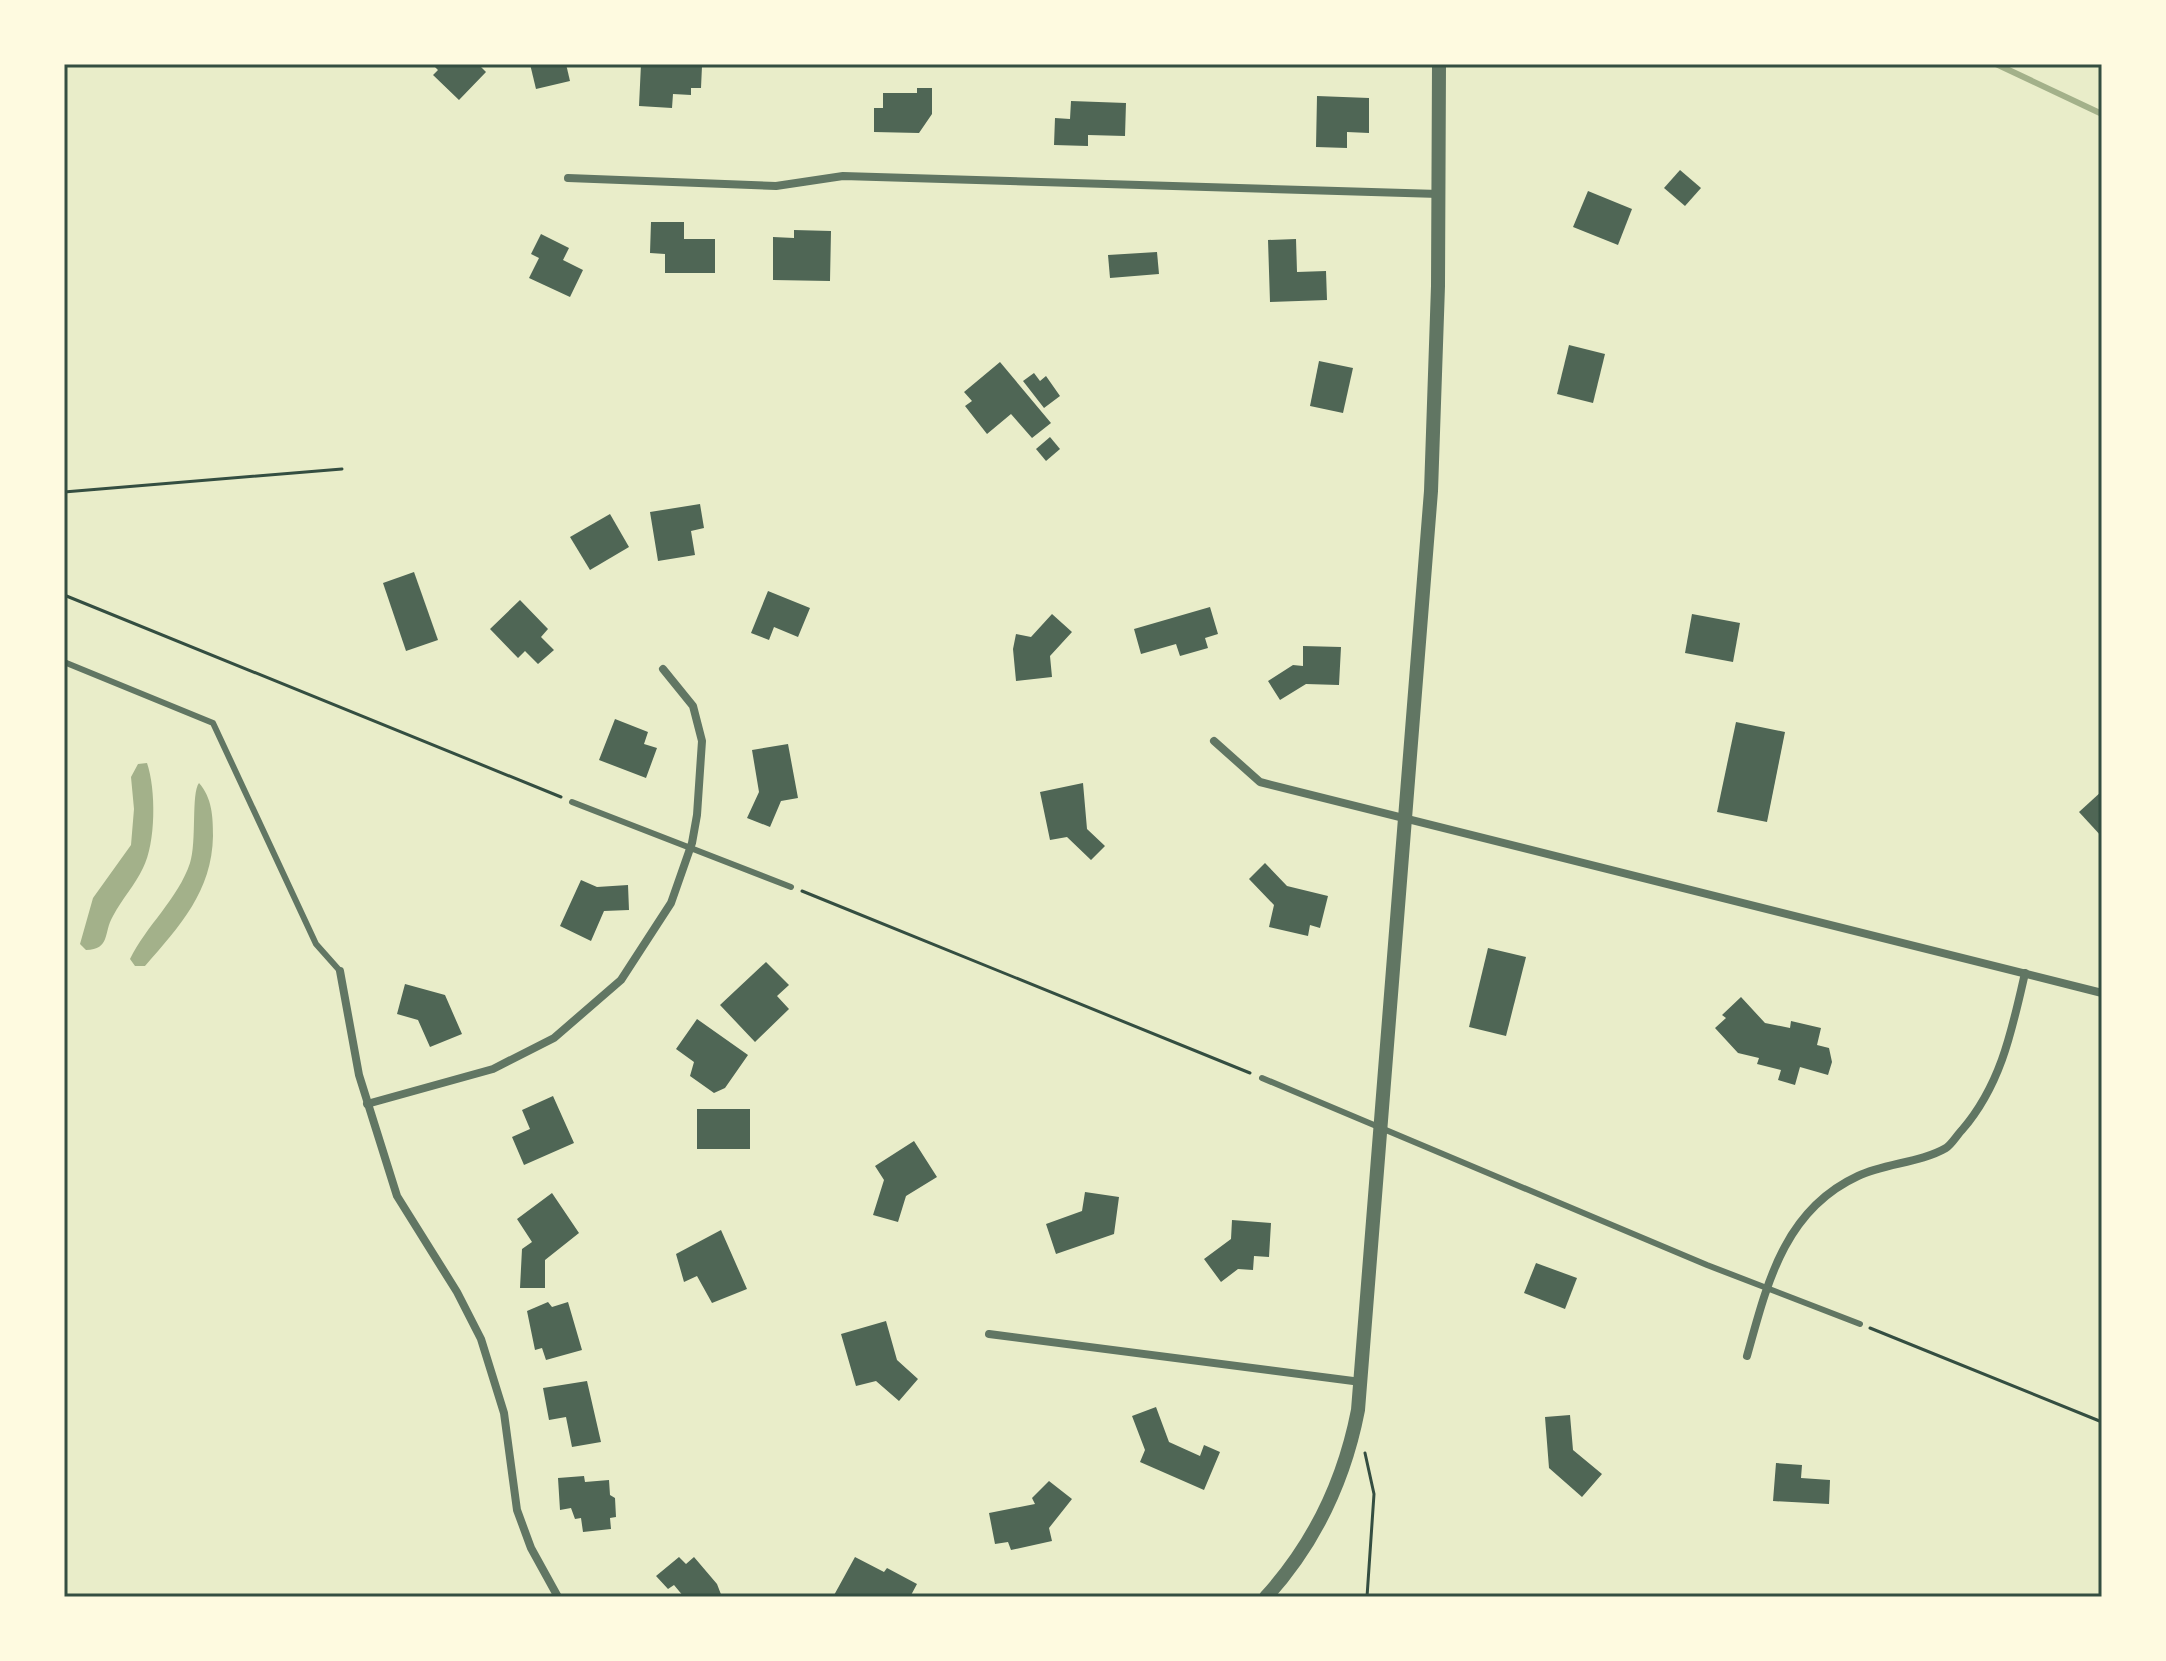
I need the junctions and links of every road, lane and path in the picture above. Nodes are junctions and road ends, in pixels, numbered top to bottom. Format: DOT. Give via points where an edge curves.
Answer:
graph roads {
  1 [pos="1439,64"];
  2 [pos="568,178"];
  3 [pos="1439,194"];
  4 [pos="342,469"];
  5 [pos="64,492"];
  6 [pos="64,595"];
  7 [pos="64,662"];
  8 [pos="663,669"];
  9 [pos="1214,741"];
  10 [pos="572,802"];
  11 [pos="1406,819"];
  12 [pos="690,848"];
  13 [pos="791,887"];
  14 [pos="340,971"];
  15 [pos="2025,973"];
  16 [pos="2102,993"];
  17 [pos="1262,1078"];
  18 [pos="367,1104"];
  19 [pos="1381,1129"];
  20 [pos="1766,1288"];
  21 [pos="1860,1324"];
  22 [pos="989,1334"];
  23 [pos="1747,1356"];
  24 [pos="1361,1382"];
  25 [pos="2102,1422"];
  26 [pos="1353,1437"];
  27 [pos="558,1597"];
  28 [pos="1266,1597"];
  29 [pos="1367,1597"];
  1 -- 3 [label="street"];
  2 -- 3 [label="street" via="776,186 843,176"];
  3 -- 11 [label="street" via="1431,491"];
  4 -- 5 [label="path"];
  6 -- 10 [label="path"];
  7 -- 14 [label="lane" via="213,723 316,944"];
  8 -- 12 [label="street" via="693,706 702,741"];
  9 -- 11 [label="street" via="1260,782"];
  10 -- 12 [label="lane"];
  11 -- 15 [label="street"];
  11 -- 19 [label="street"];
  12 -- 13 [label="lane"];
  12 -- 18 [label="street" via="671,903 621,980 554,1038 493,1069"];
  13 -- 17 [label="path"];
  14 -- 18 [label="street"];
  15 -- 16 [label="street"];
  15 -- 20 [label="street" via="2008,1046 1983,1106 1947,1147 1858,1176 1817,1202 1785,1241"];
  17 -- 19 [label="lane"];
  18 -- 27 [label="street" via="397,1196 481,1339 504,1413 517,1510"];
  19 -- 20 [label="lane"];
  19 -- 24 [label="street"];
  20 -- 21 [label="lane"];
  20 -- 23 [label="street"];
  21 -- 25 [label="path"];
  22 -- 24 [label="street"];
  24 -- 26 [label="street"];
  26 -- 28 [label="street" via="1321,1523"];
  26 -- 29 [label="path" via="1368,1457 1374,1494"];
}
